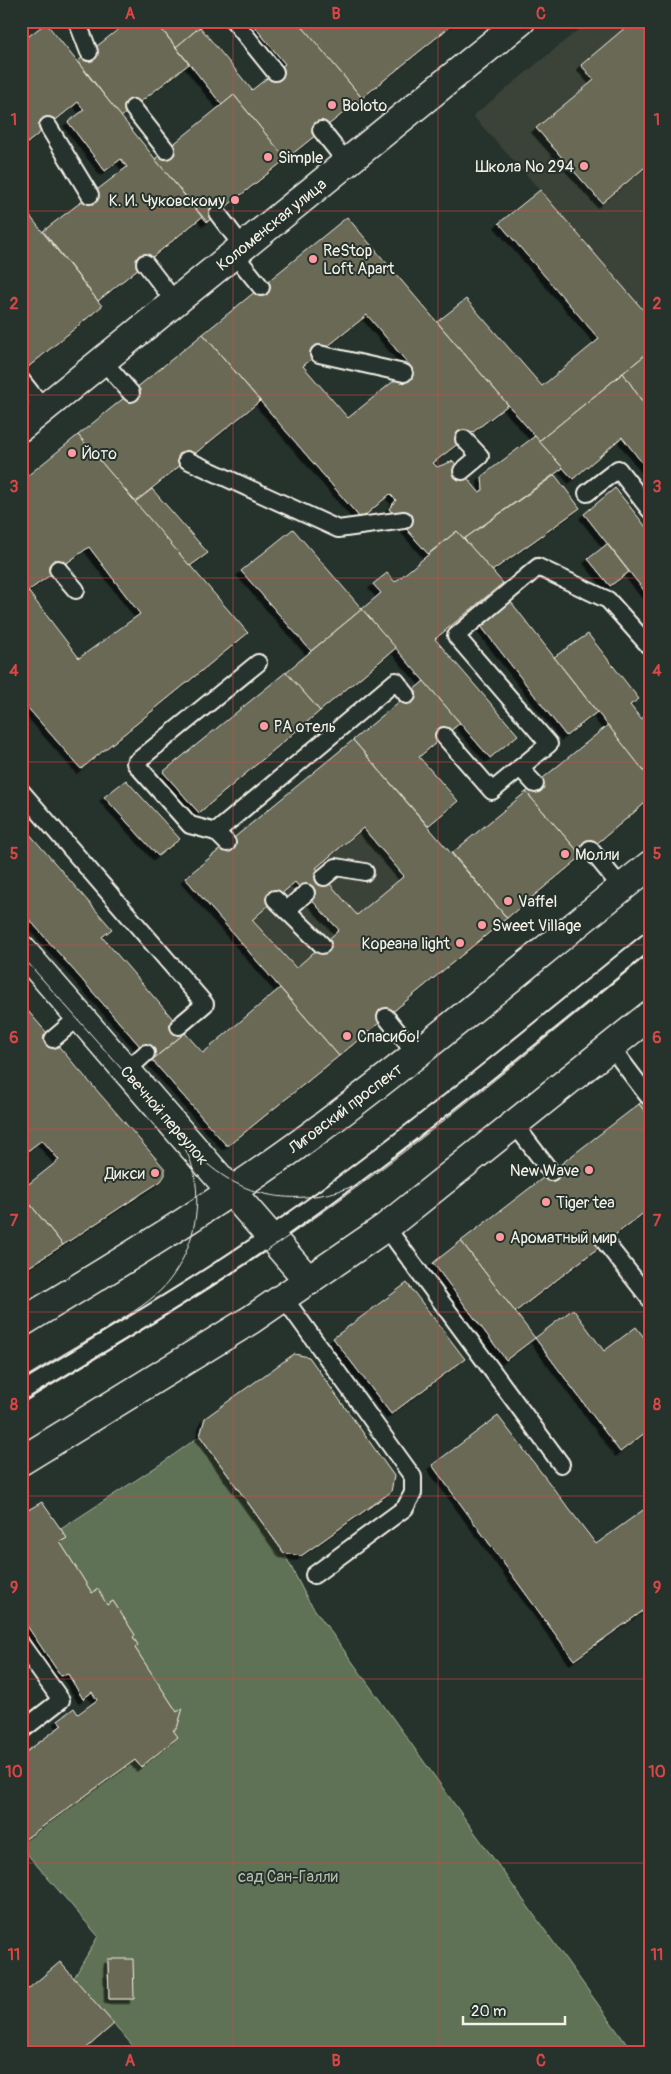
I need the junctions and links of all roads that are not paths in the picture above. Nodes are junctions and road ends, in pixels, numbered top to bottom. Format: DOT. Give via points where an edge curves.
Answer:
graph roads {
  1 [pos="77,21"];
  2 [pos="234,21"];
  3 [pos="510,25"];
  4 [pos="89,52"];
  5 [pos="275,72"];
  6 [pos="133,108"];
  7 [pos="48,126"];
  8 [pos="321,130"];
  9 [pos="166,150"];
  10 [pos="347,163"];
  11 [pos="90,196"];
  12 [pos="218,214"];
  13 [pos="239,251"];
  14 [pos="145,264"];
  15 [pos="261,287"];
  16 [pos="175,302"];
  17 [pos="318,354"];
  18 [pos="103,361"];
  19 [pos="404,373"];
  20 [pos="21,380"];
  21 [pos="131,393"];
  22 [pos="44,409"];
  23 [pos="21,427"];
  24 [pos="464,439"];
  25 [pos="187,460"];
  26 [pos="462,471"];
  27 [pos="587,493"];
  28 [pos="650,510"];
  29 [pos="404,520"];
  30 [pos="58,569"];
  31 [pos="76,590"];
  32 [pos="650,647"];
  33 [pos="258,664"];
  34 [pos="407,695"];
  35 [pos="444,736"];
  36 [pos="520,768"];
  37 [pos="535,784"];
  38 [pos="21,791"];
  39 [pos="590,849"];
  40 [pos="650,864"];
  41 [pos="365,872"];
  42 [pos="324,877"];
  43 [pos="621,887"];
  44 [pos="306,893"];
  45 [pos="650,940"];
  46 [pos="322,945"];
  47 [pos="21,949"];
  48 [pos="80,1016"];
  49 [pos="650,1016"];
  50 [pos="386,1017"];
  51 [pos="179,1026"];
  52 [pos="53,1039"];
  53 [pos="611,1047"];
  54 [pos="416,1054"];
  55 [pos="648,1096"];
  56 [pos="515,1125"];
  57 [pos="551,1172"];
  58 [pos="232,1192"];
  59 [pos="386,1227"];
  60 [pos="270,1236"];
  61 [pos="606,1242"];
  62 [pos="309,1281"];
  63 [pos="284,1298"];
  64 [pos="650,1299"];
  65 [pos="21,1323"];
  66 [pos="21,1392"];
  67 [pos="21,1461"];
  68 [pos="561,1464"];
  69 [pos="314,1575"];
  70 [pos="21,1644"];
  71 [pos="21,1730"];
  1 -- 4 [label="lane"];
  2 -- 5 [label="lane"];
  3 -- 10 [label="main road, Коломенская улица"];
  6 -- 9 [label="lane"];
  7 -- 11 [label="lane"];
  8 -- 10 [label="lane"];
  10 -- 13 [label="main road, Коломенская улица"];
  12 -- 13 [label="lane"];
  13 -- 15 [label="lane"];
  13 -- 16 [label="main road, Коломенская улица"];
  14 -- 16 [label="lane"];
  16 -- 18 [label="main road, Коломенская улица"];
  17 -- 19 [label="lane"];
  18 -- 21 [label="lane"];
  18 -- 22 [label="main road, Коломенская улица"];
  20 -- 22 [label="lane"];
  22 -- 23 [label="main road, Коломенская улица"];
  24 -- 26 [label="lane" via="480,456"];
  25 -- 29 [label="lane" via="338,529"];
  27 -- 28 [label="lane" via="618,469"];
  30 -- 31 [label="lane"];
  32 -- 36 [label="lane" via="608,600 538,566 456,636 549,744"];
  33 -- 34 [label="lane" via="135,763 190,825 222,837 396,682"];
  35 -- 36 [label="lane" via="492,791"];
  36 -- 37 [label="lane"];
  38 -- 51 [label="lane" via="206,1004"];
  39 -- 43 [label="lane"];
  40 -- 43 [label="main road, Лиговский проспект"];
  41 -- 42 [label="lane" via="336,867"];
  43 -- 54 [label="main road, Лиговский проспект"];
  44 -- 46 [label="lane" via="281,904"];
  45 -- 60 [label="lane" via="405,1138"];
  47 -- 48 [label="main road, Свечной переулок"];
  48 -- 52 [label="lane"];
  48 -- 58 [label="main road, Свечной переулок" via="136,1062"];
  49 -- 53 [label="main road"];
  50 -- 54 [label="lane"];
  53 -- 55 [label="lane"];
  53 -- 56 [label="main road"];
  54 -- 58 [label="main road, Лиговский проспект"];
  56 -- 57 [label="lane"];
  56 -- 59 [label="main road"];
  58 -- 60 [label="main road, Свечной переулок"];
  58 -- 65 [label="main road, Лиговский проспект"];
  59 -- 62 [label="main road"];
  59 -- 68 [label="lane"];
  60 -- 62 [label="main road, Свечной переулок"];
  60 -- 66 [label="lane"];
  61 -- 64 [label="lane"];
  62 -- 63 [label="main road"];
  63 -- 67 [label="main road"];
  63 -- 69 [label="lane" via="413,1477 413,1493 404,1508"];
  70 -- 71 [label="lane" via="61,1700"];
}
